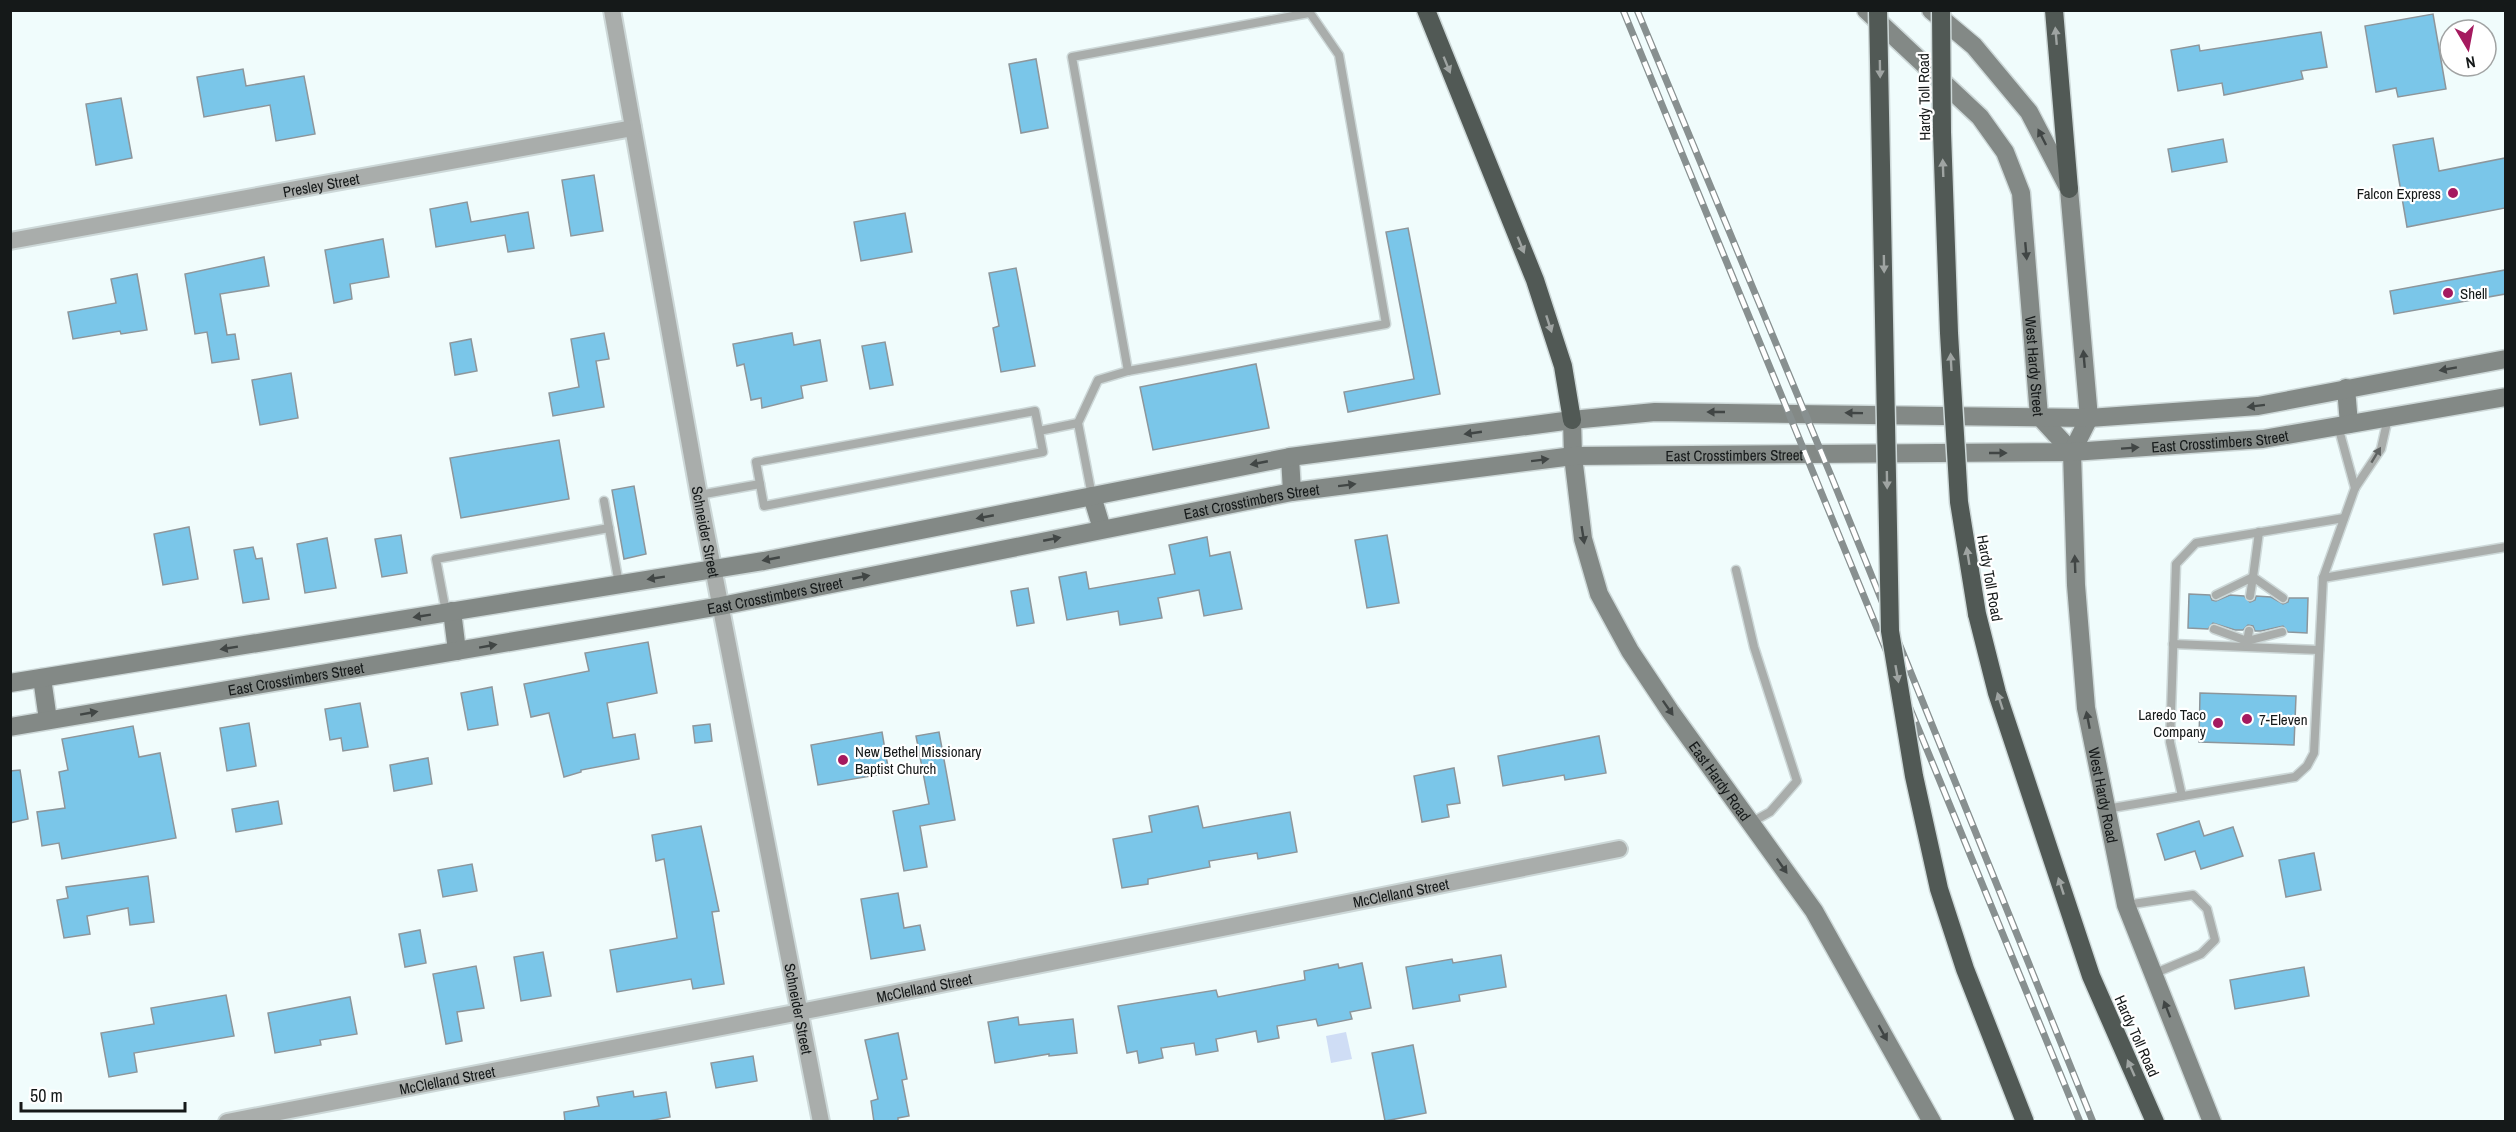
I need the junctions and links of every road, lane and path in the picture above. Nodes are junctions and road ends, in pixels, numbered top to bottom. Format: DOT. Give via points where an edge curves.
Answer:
graph roads {
  1 [pos="612,10"];
  2 [pos="1426,10"];
  3 [pos="1866,10"];
  4 [pos="1878,10"];
  5 [pos="1931,10"];
  6 [pos="1941,10"];
  7 [pos="2054,10"];
  8 [pos="1308,12"];
  9 [pos="633,128"];
  10 [pos="2069,189"];
  11 [pos="10,241"];
  12 [pos="2505,359"];
  13 [pos="1128,372"];
  14 [pos="2346,388"];
  15 [pos="2505,397"];
  16 [pos="2039,416"];
  17 [pos="2089,418"];
  18 [pos="2388,418"];
  19 [pos="1572,420"];
  20 [pos="1078,423"];
  21 [pos="2344,425"];
  22 [pos="1039,431"];
  23 [pos="2072,452"];
  24 [pos="1573,456"];
  25 [pos="1290,457"];
  26 [pos="760,484"];
  27 [pos="2355,488"];
  28 [pos="1292,492"];
  29 [pos="699,495"];
  30 [pos="1092,496"];
  31 [pos="604,501"];
  32 [pos="2344,518"];
  33 [pos="609,528"];
  34 [pos="1102,529"];
  35 [pos="2259,532"];
  36 [pos="2505,547"];
  37 [pos="714,569"];
  38 [pos="1736,570"];
  39 [pos="2253,577"];
  40 [pos="2323,578"];
  41 [pos="619,584"];
  42 [pos="2216,595"];
  43 [pos="2250,596"];
  44 [pos="2283,598"];
  45 [pos="721,606"];
  46 [pos="449,612"];
  47 [pos="2214,629"];
  48 [pos="2249,630"];
  49 [pos="2282,632"];
  50 [pos="2173,644"];
  51 [pos="2247,644"];
  52 [pos="2319,650"];
  53 [pos="458,651"];
  54 [pos="42,678"];
  55 [pos="10,683"];
  56 [pos="48,720"];
  57 [pos="10,727"];
  58 [pos="2182,796"];
  59 [pos="2106,809"];
  60 [pos="1752,822"];
  61 [pos="1619,849"];
  62 [pos="2126,905"];
  63 [pos="2153,974"];
  64 [pos="800,1012"];
  65 [pos="227,1122"];
  66 [pos="821,1122"];
  67 [pos="1932,1122"];
  68 [pos="2025,1122"];
  69 [pos="2155,1122"];
  70 [pos="2212,1122"];
  1 -- 9 [label="street, Schneider Street"];
  2 -- 19 [label="highway, one-way" via="1535,280 1563,366"];
  3 -- 16 [label="main road, West Hardy Street, one-way" via="1980,117 2005,152 2021,193"];
  4 -- 68 [label="highway, one-way, bridge" via="1890,631 1914,776 1939,889 1965,969"];
  10 -- 5 [label="main road, one-way" via="2029,112 1974,46"];
  69 -- 6 [label="highway, Hardy Toll Road, one-way, bridge" via="2091,976 1997,693 1977,614 1959,502 1942,132"];
  10 -- 7 [label="highway, one-way"];
  8 -- 13 [label="lane" via="1072,57"];
  8 -- 13 [label="lane" via="1339,55 1386,324"];
  9 -- 11 [label="street, Presley Street"];
  9 -- 29 [label="street, Schneider Street"];
  17 -- 10 [label="main road, one-way"];
  12 -- 14 [label="main road, one-way"];
  13 -- 20 [label="lane" via="1098,380"];
  14 -- 17 [label="main road, one-way" via="2258,406"];
  14 -- 21 [label="main road"];
  15 -- 18 [label="main road, East Crosstimbers Street"];
  16 -- 17 [label="main road"];
  16 -- 19 [label="main road, one-way" via="1655,412"];
  16 -- 23 [label="main road, West Hardy Street"];
  17 -- 23 [label="main road"];
  18 -- 21 [label="main road, East Crosstimbers Street"];
  27 -- 18 [label="lane, one-way" via="2381,448"];
  19 -- 24 [label="main road, East Hardy Road"];
  19 -- 25 [label="main road, one-way"];
  20 -- 22 [label="lane"];
  20 -- 30 [label="lane"];
  23 -- 21 [label="main road, East Crosstimbers Street, one-way" via="2264,439"];
  21 -- 27 [label="lane"];
  22 -- 26 [label="lane" via="1035,411 756,462"];
  22 -- 26 [label="lane" via="1042,452 764,506"];
  24 -- 23 [label="main road, East Crosstimbers Street, one-way"];
  59 -- 23 [label="main road, West Hardy Road, one-way" via="2086,708 2076,585"];
  28 -- 24 [label="main road, East Crosstimbers Street, one-way"];
  24 -- 60 [label="main road, East Hardy Road, one-way" via="1582,539 1599,594 1630,651"];
  25 -- 28 [label="main road"];
  25 -- 30 [label="main road, one-way"];
  26 -- 29 [label="lane"];
  27 -- 32 [label="lane"];
  28 -- 34 [label="main road, East Crosstimbers Street"];
  29 -- 37 [label="street, Schneider Street"];
  30 -- 34 [label="main road"];
  30 -- 37 [label="main road, one-way"];
  31 -- 33 [label="lane"];
  32 -- 35 [label="lane"];
  32 -- 40 [label="lane"];
  33 -- 41 [label="lane"];
  33 -- 46 [label="lane" via="436,559"];
  45 -- 34 [label="main road, East Crosstimbers Street, one-way"];
  35 -- 39 [label="lane"];
  35 -- 50 [label="lane" via="2196,543 2176,564"];
  36 -- 40 [label="lane"];
  37 -- 41 [label="main road, one-way"];
  37 -- 45 [label="street, Schneider Street"];
  38 -- 60 [label="lane" via="1754,647 1797,781 1770,812"];
  39 -- 42 [label="lane"];
  39 -- 43 [label="lane"];
  39 -- 44 [label="lane"];
  40 -- 52 [label="lane"];
  41 -- 46 [label="main road"];
  53 -- 45 [label="main road, East Crosstimbers Street, one-way"];
  45 -- 64 [label="street, Schneider Street"];
  46 -- 53 [label="main road"];
  46 -- 54 [label="main road, one-way"];
  47 -- 51 [label="lane"];
  48 -- 51 [label="lane"];
  49 -- 51 [label="lane"];
  50 -- 51 [label="lane"];
  50 -- 58 [label="lane" via="2170,742"];
  51 -- 52 [label="lane"];
  52 -- 58 [label="lane" via="2314,753 2307,766 2295,777"];
  56 -- 53 [label="main road, East Crosstimbers Street, one-way"];
  54 -- 55 [label="main road"];
  54 -- 56 [label="main road"];
  56 -- 57 [label="main road, East Crosstimbers Street"];
  58 -- 59 [label="lane"];
  59 -- 62 [label="main road, West Hardy Road"];
  60 -- 67 [label="main road, East Hardy Road, one-way" via="1814,911"];
  61 -- 64 [label="street, McClelland Street"];
  62 -- 63 [label="main road, West Hardy Road"];
  62 -- 63 [label="lane" via="2193,895 2207,909 2215,940 2201,954"];
  70 -- 63 [label="main road, West Hardy Road, one-way"];
  64 -- 65 [label="street, McClelland Street"];
  64 -- 66 [label="street, Schneider Street"];
}
